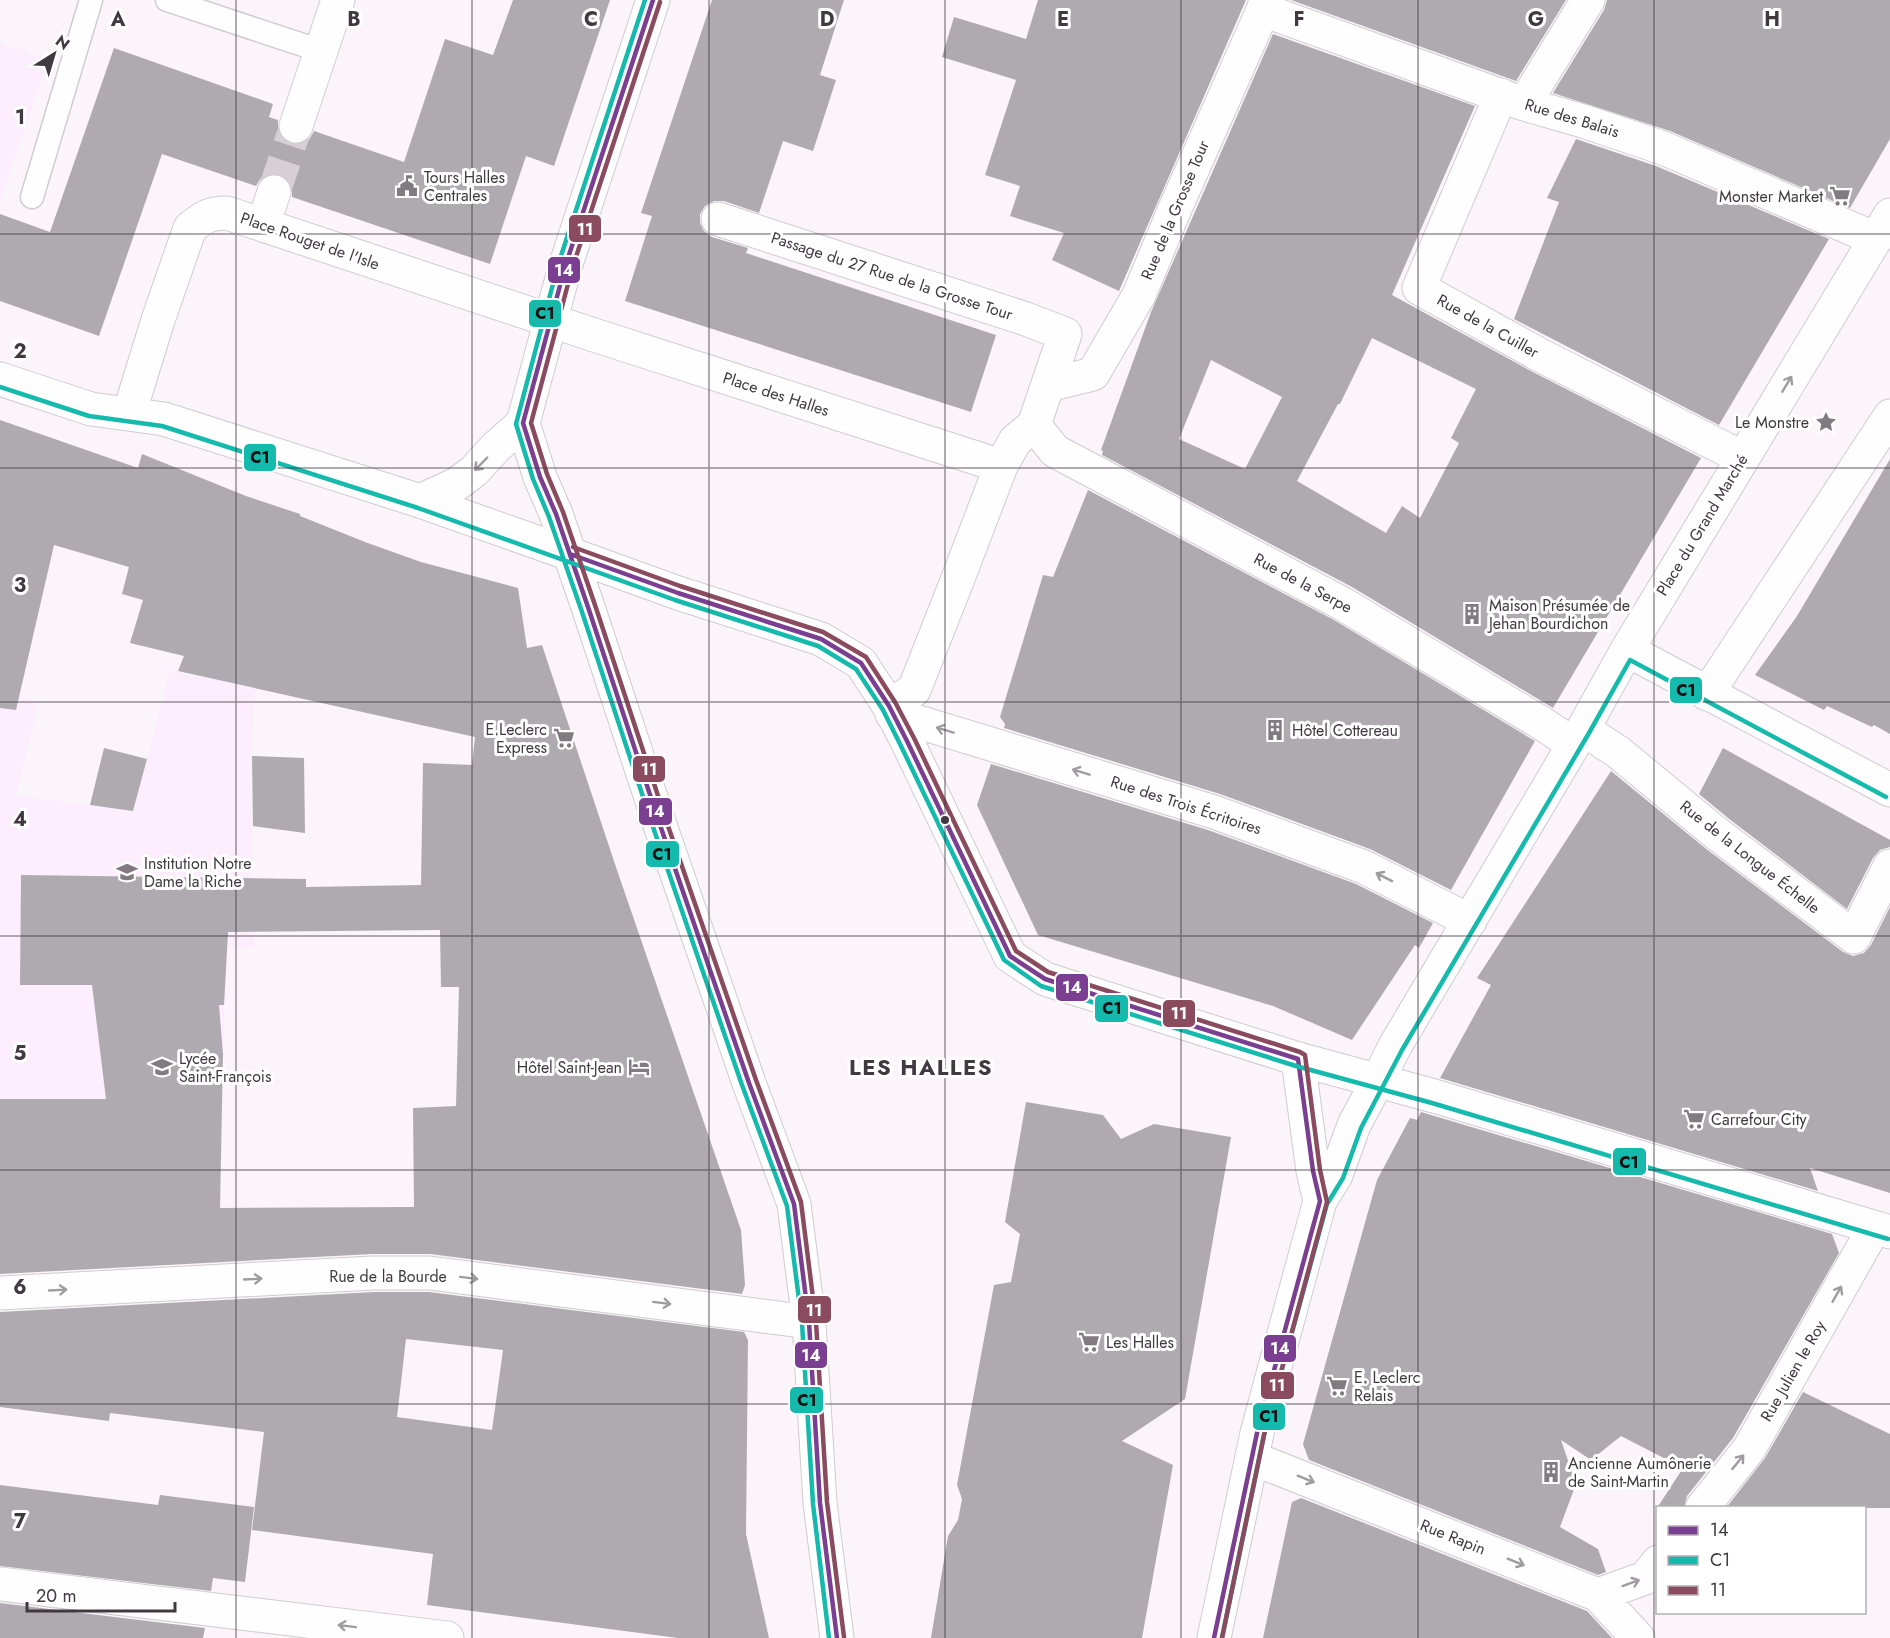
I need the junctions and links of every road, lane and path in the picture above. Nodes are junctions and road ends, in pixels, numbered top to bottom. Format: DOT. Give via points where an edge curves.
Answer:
graph roads {
  1 [pos="91,0"];
  2 [pos="167,0"];
  3 [pos="338,0"];
  4 [pos="653,0"];
  5 [pos="1588,0"];
  6 [pos="1264,5"];
  7 [pos="321,51"];
  8 [pos="1512,100"];
  9 [pos="296,126"];
  10 [pos="274,192"];
  11 [pos="32,197"];
  12 [pos="718,219"];
  13 [pos="263,225"];
  14 [pos="1883,227"];
  15 [pos="550,321"];
  16 [pos="0,379"];
  17 [pos="1048,385"];
  18 [pos="129,414"];
  19 [pos="1890,416"];
  20 [pos="522,423"];
  21 [pos="1034,425"];
  22 [pos="1743,458"];
  23 [pos="1001,466"];
  24 [pos="420,501"];
  25 [pos="570,554"];
  26 [pos="1627,650"];
  27 [pos="1707,694"];
  28 [pos="890,710"];
  29 [pos="1578,736"];
  30 [pos="1890,790"];
  31 [pos="1890,866"];
  32 [pos="1470,921"];
  33 [pos="1298,1059"];
  34 [pos="1378,1080"];
  35 [pos="1320,1201"];
  36 [pos="1882,1230"];
  37 [pos="0,1293"];
  38 [pos="809,1322"];
  39 [pos="1252,1458"];
  40 [pos="1703,1506"];
  41 [pos="1656,1564"];
  42 [pos="0,1584"];
  43 [pos="1598,1595"];
  44 [pos="447,1638"];
  45 [pos="837,1638"];
  46 [pos="1214,1638"];
  47 [pos="1638,1638"];
  1 -- 11 [label="lane"];
  2 -- 7 [label="lane"];
  3 -- 7 [label="street"];
  4 -- 15 [label="street"];
  5 -- 8 [label="street"];
  6 -- 8 [label="street, Rue des Balais"];
  6 -- 17 [label="street, Rue de la Grosse Tour" via="1139,295 1093,374"];
  7 -- 9 [label="street"];
  8 -- 14 [label="street, Rue des Balais" via="1663,148"];
  8 -- 22 [label="street, Rue de la Cuiller" via="1419,288 1540,355"];
  10 -- 13 [label="street"];
  12 -- 17 [label="street, Passage du 27 Rue de la Grosse Tour" via="1065,334"];
  13 -- 15 [label="street, Place Rouget de l'Isle"];
  13 -- 18 [label="street, Place Rouget de l'Isle" via="227,213 212,213 190,228"];
  22 -- 14 [label="street, Place du Grand Marché, one-way"];
  15 -- 20 [label="street"];
  15 -- 23 [label="street, Place des Halles"];
  16 -- 18 [label="street" via="91,409"];
  17 -- 21 [label="street"];
  18 -- 24 [label="street" via="164,419"];
  19 -- 27 [label="street"];
  20 -- 24 [label="street, one-way" via="474,471 457,484"];
  20 -- 25 [label="street"];
  21 -- 23 [label="street" via="1016,441"];
  21 -- 29 [label="street, Rue de la Serpe" via="1055,451 1343,604 1543,724"];
  22 -- 26 [label="street, Place du Grand Marché"];
  23 -- 28 [label="street" via="914,690"];
  24 -- 25 [label="street"];
  25 -- 28 [label="street" via="821,639 861,663"];
  25 -- 38 [label="street" via="794,1204"];
  26 -- 27 [label="street"];
  26 -- 29 [label="street, Place du Grand Marché"];
  27 -- 30 [label="street"];
  32 -- 28 [label="street, Rue des Trois Écritoires, one-way" via="1364,867 1214,812"];
  28 -- 33 [label="street" via="1010,956 1045,979"];
  29 -- 31 [label="street, Rue de la Longue Échelle" via="1618,752 1716,833 1854,937"];
  29 -- 32 [label="street, Place du Grand Marché"];
  32 -- 34 [label="street, Place du Grand Marché"];
  33 -- 34 [label="street"];
  33 -- 35 [label="street" via="1312,1172"];
  34 -- 35 [label="street, Place du Grand Marché" via="1354,1125 1336,1175"];
  34 -- 36 [label="street"];
  35 -- 39 [label="street"];
  40 -- 36 [label="street, Rue Julien le Roy, one-way" via="1749,1449"];
  37 -- 38 [label="street, Rue de la Bourde, one-way" via="430,1273"];
  38 -- 45 [label="street" via="820,1503"];
  39 -- 43 [label="street, Rue Rapin, one-way"];
  39 -- 46 [label="street"];
  43 -- 41 [label="street, one-way" via="1645,1578"];
  44 -- 42 [label="street, one-way"];
  43 -- 47 [label="street, Rue Rapin"];
}
